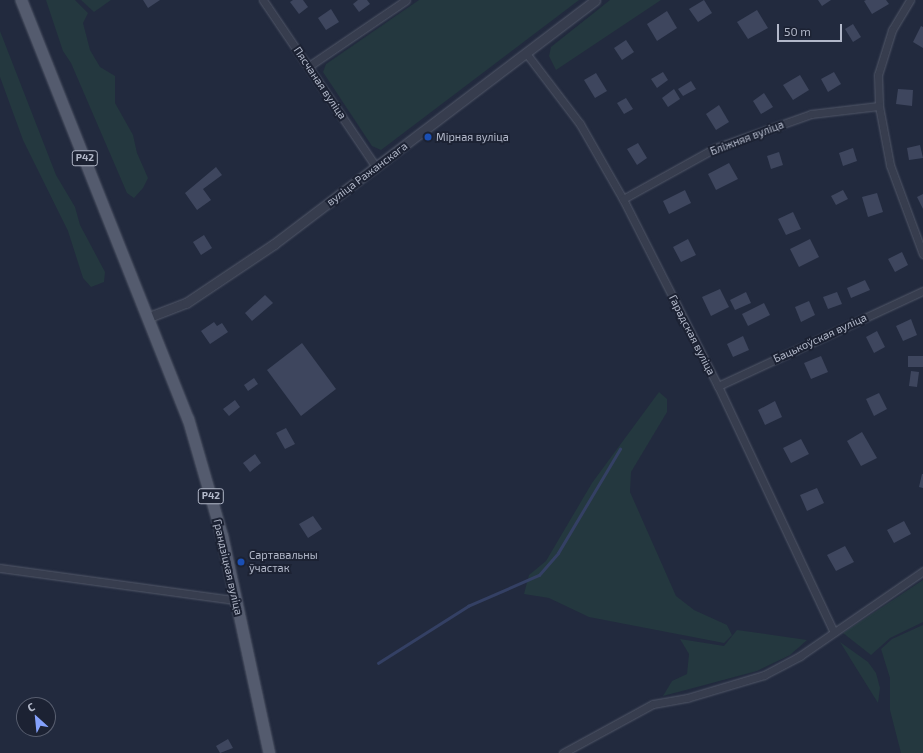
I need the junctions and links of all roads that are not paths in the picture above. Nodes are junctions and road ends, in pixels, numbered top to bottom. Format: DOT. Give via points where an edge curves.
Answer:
graph roads {
  1 [pos="21,0"];
  2 [pos="263,0"];
  3 [pos="406,0"];
  4 [pos="594,0"];
  5 [pos="910,0"];
  6 [pos="526,53"];
  7 [pos="309,66"];
  8 [pos="879,106"];
  9 [pos="376,167"];
  10 [pos="623,199"];
  11 [pos="923,254"];
  12 [pos="923,290"];
  13 [pos="149,317"];
  14 [pos="718,386"];
  15 [pos="0,568"];
  16 [pos="923,571"];
  17 [pos="235,600"];
  18 [pos="834,632"];
  19 [pos="269,753"];
  20 [pos="563,753"];
  1 -- 13 [label="main road, Р42"];
  2 -- 7 [label="street, Пясчаная вуліца"];
  3 -- 7 [label="street"];
  4 -- 6 [label="street, вуліца Ражанскага"];
  5 -- 8 [label="street" via="892,30 878,76"];
  6 -- 9 [label="street, вуліца Ражанскага"];
  6 -- 10 [label="street, Гарадская вуліца" via="580,124"];
  7 -- 9 [label="street, Пясчаная вуліца"];
  8 -- 10 [label="street, Бліжняя вуліца" via="811,114 715,148"];
  8 -- 11 [label="street" via="890,165"];
  9 -- 13 [label="street, вуліца Ражанскага" via="222,281 186,303"];
  10 -- 14 [label="street, Гарадская вуліца"];
  12 -- 14 [label="street, Бацькоўская вуліца"];
  13 -- 17 [label="main road, Грандзіцкая вуліца / Р42" via="192,432 222,536"];
  14 -- 18 [label="street, Гарадская вуліца"];
  15 -- 17 [label="street"];
  16 -- 18 [label="street"];
  17 -- 19 [label="main road, Грандзіцкая вуліца / Р42"];
  18 -- 20 [label="street" via="800,656 764,675 687,698 652,704"];
}
